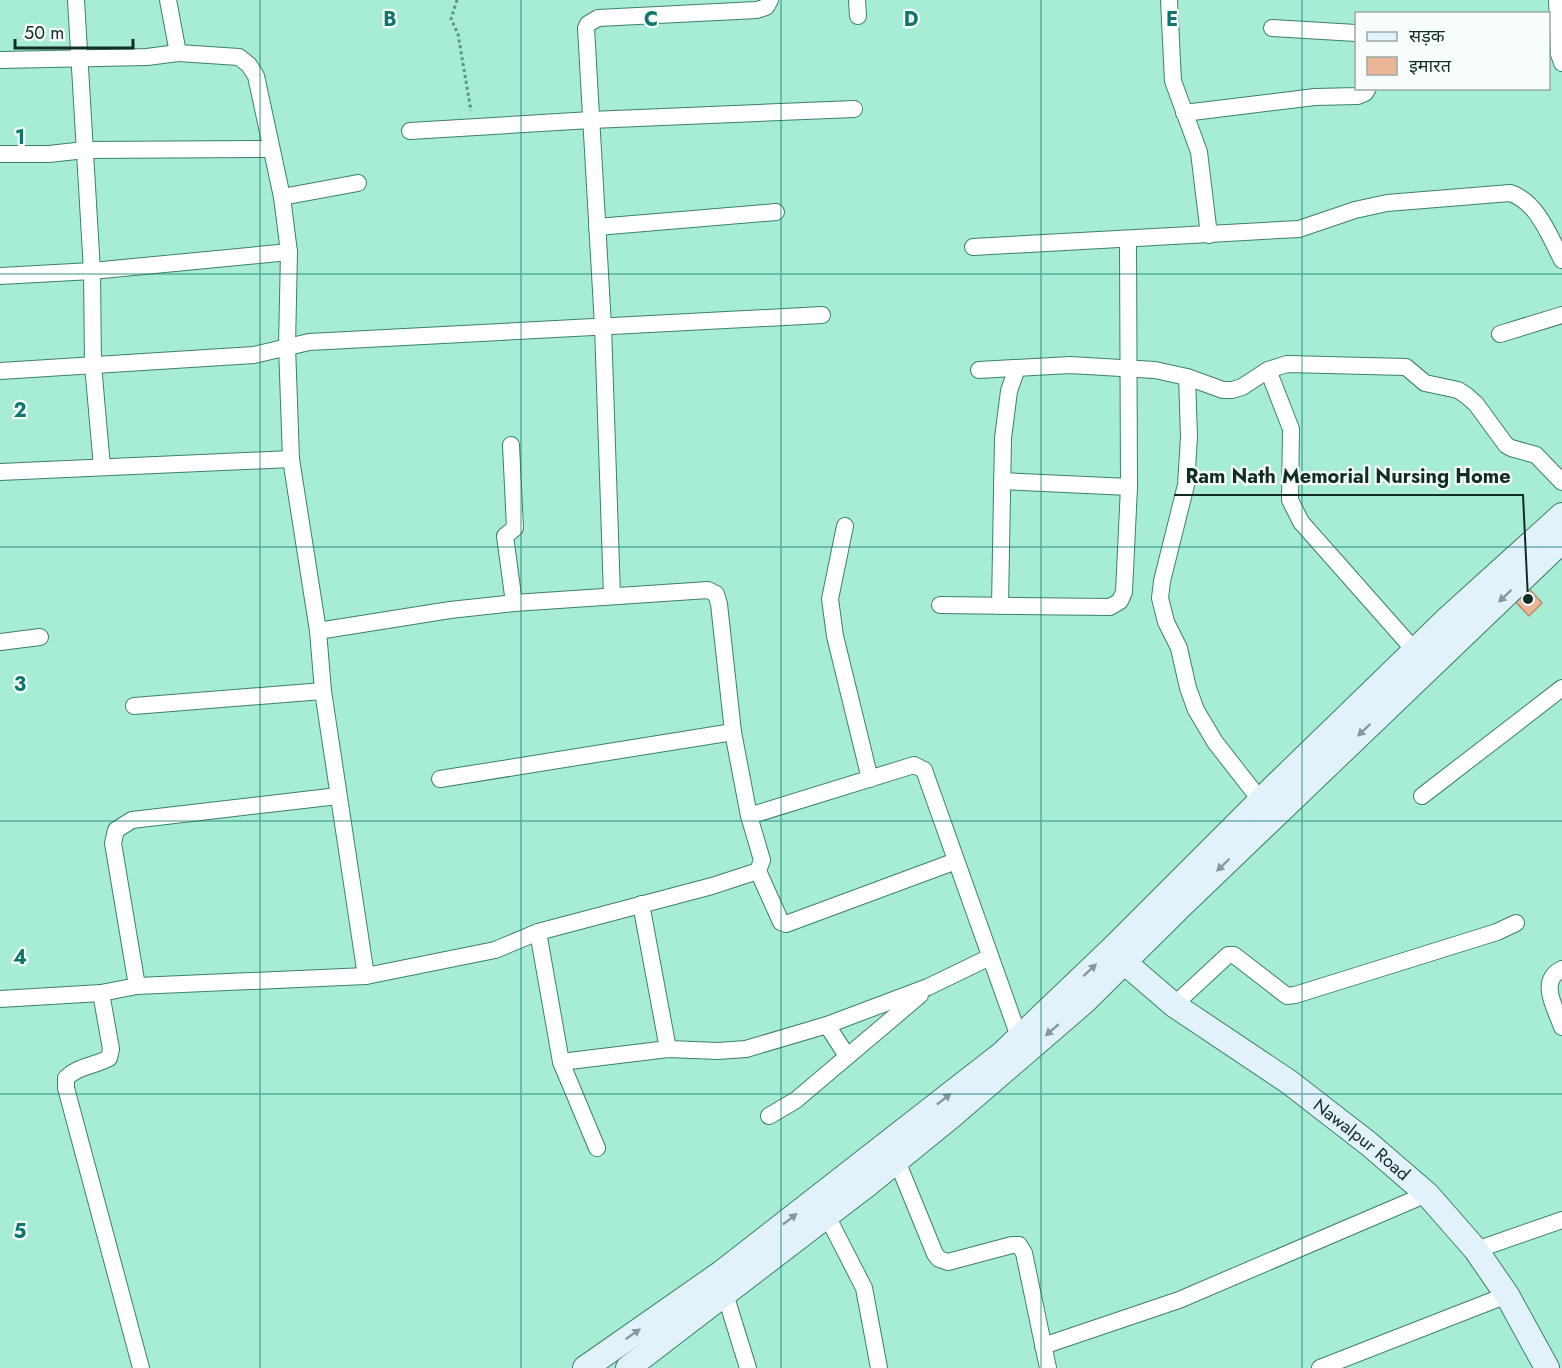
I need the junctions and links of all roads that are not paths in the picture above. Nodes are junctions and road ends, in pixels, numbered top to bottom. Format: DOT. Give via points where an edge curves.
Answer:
graph roads {
  1 [pos="76,0"];
  2 [pos="168,0"];
  3 [pos="770,0"];
  4 [pos="1169,0"];
  5 [pos="1557,0"];
  6 [pos="1272,28"];
  7 [pos="1355,33"];
  8 [pos="178,53"];
  9 [pos="78,57"];
  10 [pos="1561,57"];
  11 [pos="0,60"];
  12 [pos="1367,90"];
  13 [pos="854,109"];
  14 [pos="1184,113"];
  15 [pos="591,120"];
  16 [pos="410,131"];
  17 [pos="272,149"];
  18 [pos="85,150"];
  19 [pos="0,154"];
  20 [pos="358,183"];
  21 [pos="282,197"];
  22 [pos="776,212"];
  23 [pos="597,227"];
  24 [pos="1209,235"];
  25 [pos="1128,239"];
  26 [pos="974,247"];
  27 [pos="289,252"];
  28 [pos="1562,260"];
  29 [pos="92,271"];
  30 [pos="0,276"];
  31 [pos="822,315"];
  32 [pos="1562,315"];
  33 [pos="603,326"];
  34 [pos="1500,334"];
  35 [pos="287,346"];
  36 [pos="93,365"];
  37 [pos="1017,368"];
  38 [pos="1130,368"];
  39 [pos="0,370"];
  40 [pos="979,370"];
  41 [pos="1268,370"];
  42 [pos="1187,377"];
  43 [pos="511,445"];
  44 [pos="291,459"];
  45 [pos="102,467"];
  46 [pos="0,472"];
  47 [pos="1002,481"];
  48 [pos="1562,482"];
  49 [pos="1129,488"];
  50 [pos="1562,515"];
  51 [pos="844,526"];
  52 [pos="1562,541"];
  53 [pos="612,596"];
  54 [pos="514,603"];
  55 [pos="940,605"];
  56 [pos="1000,606"];
  57 [pos="318,631"];
  58 [pos="40,637"];
  59 [pos="0,642"];
  60 [pos="1414,651"];
  61 [pos="1562,688"];
  62 [pos="322,691"];
  63 [pos="134,706"];
  64 [pos="733,732"];
  65 [pos="870,778"];
  66 [pos="440,779"];
  67 [pos="338,796"];
  68 [pos="1422,796"];
  69 [pos="1261,801"];
  70 [pos="749,816"];
  71 [pos="956,861"];
  72 [pos="758,871"];
  73 [pos="641,904"];
  74 [pos="1516,923"];
  75 [pos="538,932"];
  76 [pos="990,957"];
  77 [pos="1124,962"];
  78 [pos="1562,969"];
  79 [pos="366,976"];
  80 [pos="137,986"];
  81 [pos="928,987"];
  82 [pos="101,993"];
  83 [pos="0,999"];
  84 [pos="1174,1005"];
  85 [pos="827,1025"];
  86 [pos="1562,1026"];
  87 [pos="1019,1037"];
  88 [pos="668,1049"];
  89 [pos="847,1056"];
  90 [pos="561,1062"];
  91 [pos="769,1116"];
  92 [pos="597,1148"];
  93 [pos="897,1161"];
  94 [pos="1427,1194"];
  95 [pos="827,1216"];
  96 [pos="1562,1220"];
  97 [pos="1476,1250"];
  98 [pos="725,1294"];
  99 [pos="1508,1295"];
  100 [pos="1043,1346"];
  101 [pos="141,1368"];
  102 [pos="585,1368"];
  103 [pos="628,1368"];
  104 [pos="748,1368"];
  105 [pos="879,1368"];
  106 [pos="1048,1368"];
  107 [pos="1320,1368"];
  108 [pos="1547,1368"];
  1 -- 9 [label="street"];
  2 -- 8 [label="street"];
  3 -- 15 [label="street" via="766,7 757,10 598,18 588,24 585,28"];
  4 -- 14 [label="street" via="1173,81"];
  5 -- 10 [label="street"];
  6 -- 7 [label="street"];
  8 -- 9 [label="street"];
  8 -- 17 [label="street" via="239,57 249,64 256,76"];
  9 -- 11 [label="street"];
  9 -- 18 [label="street"];
  12 -- 14 [label="street" via="1358,96 1315,96"];
  13 -- 15 [label="street"];
  14 -- 24 [label="street" via="1199,152"];
  15 -- 16 [label="street"];
  15 -- 23 [label="street"];
  17 -- 18 [label="street"];
  17 -- 21 [label="street"];
  18 -- 19 [label="street"];
  18 -- 29 [label="street"];
  20 -- 21 [label="street"];
  21 -- 27 [label="street"];
  22 -- 23 [label="street"];
  23 -- 33 [label="street"];
  24 -- 25 [label="street"];
  24 -- 28 [label="street" via="1299,229 1387,203 1510,193 1528,203"];
  25 -- 26 [label="street"];
  25 -- 38 [label="street"];
  27 -- 29 [label="street"];
  27 -- 35 [label="street"];
  29 -- 30 [label="street"];
  29 -- 36 [label="street"];
  31 -- 33 [label="street"];
  32 -- 34 [label="street"];
  33 -- 35 [label="street"];
  33 -- 53 [label="street"];
  35 -- 36 [label="street" via="254,355"];
  35 -- 44 [label="street"];
  36 -- 39 [label="street"];
  36 -- 45 [label="street"];
  37 -- 38 [label="street"];
  37 -- 40 [label="street"];
  37 -- 47 [label="street" via="1005,410"];
  38 -- 42 [label="street"];
  38 -- 49 [label="street"];
  41 -- 42 [label="street" via="1232,390"];
  41 -- 48 [label="street" via="1287,364 1406,368 1425,383 1458,390 1467,396 1506,445 1536,455"];
  41 -- 60 [label="street" via="1291,429 1293,508"];
  42 -- 69 [label="street" via="1188,468 1162,581 1162,612 1179,648 1196,710 1215,742"];
  43 -- 54 [label="street" via="515,528 505,536"];
  44 -- 45 [label="street"];
  44 -- 57 [label="street"];
  45 -- 46 [label="street"];
  47 -- 49 [label="street"];
  47 -- 56 [label="street"];
  49 -- 56 [label="street" via="1124,592 1120,601 1110,606"];
  50 -- 60 [label="street"];
  51 -- 65 [label="street" via="830,599 835,636"];
  52 -- 77 [label="street, one-way"];
  53 -- 54 [label="street"];
  53 -- 64 [label="street" via="708,590 716,594"];
  54 -- 57 [label="street"];
  55 -- 56 [label="street"];
  57 -- 62 [label="street"];
  58 -- 59 [label="street"];
  60 -- 69 [label="street"];
  61 -- 68 [label="street"];
  62 -- 63 [label="street"];
  62 -- 67 [label="street"];
  64 -- 66 [label="street"];
  64 -- 70 [label="street"];
  65 -- 70 [label="street"];
  65 -- 71 [label="street" via="914,765 924,770"];
  67 -- 79 [label="street"];
  67 -- 80 [label="street" via="132,820 116,830 113,843"];
  87 -- 69 [label="street, one-way"];
  70 -- 72 [label="street" via="762,860"];
  71 -- 72 [label="street" via="786,924 781,922"];
  71 -- 76 [label="street"];
  72 -- 73 [label="street"];
  73 -- 75 [label="street"];
  73 -- 88 [label="street"];
  74 -- 84 [label="street" via="1287,996 1234,955 1228,955"];
  75 -- 79 [label="street" via="495,950"];
  75 -- 90 [label="street"];
  76 -- 81 [label="street"];
  76 -- 87 [label="street"];
  77 -- 84 [label="street, Nawalpur Road"];
  77 -- 93 [label="street, one-way" via="1084,1002"];
  78 -- 86 [label="street" via="1549,980 1549,990"];
  79 -- 80 [label="street"];
  80 -- 82 [label="street"];
  81 -- 85 [label="street"];
  81 -- 89 [label="street"];
  82 -- 83 [label="street"];
  82 -- 101 [label="street" via="111,1049 109,1058 74,1070 66,1078 66,1088"];
  84 -- 94 [label="street, Nawalpur Road" via="1289,1082"];
  85 -- 88 [label="street" via="746,1049"];
  85 -- 89 [label="street"];
  102 -- 87 [label="street, one-way" via="721,1273"];
  88 -- 90 [label="street"];
  89 -- 91 [label="street" via="796,1100"];
  90 -- 92 [label="street"];
  93 -- 95 [label="street"];
  93 -- 100 [label="street" via="939,1259 948,1262 1019,1245 1024,1253"];
  94 -- 97 [label="street, Nawalpur Road"];
  94 -- 100 [label="street" via="1179,1300"];
  95 -- 98 [label="street"];
  95 -- 105 [label="street" via="864,1288"];
  96 -- 97 [label="street"];
  97 -- 99 [label="street, Nawalpur Road"];
  98 -- 103 [label="street"];
  98 -- 104 [label="street"];
  99 -- 107 [label="street"];
  99 -- 108 [label="street, Nawalpur Road"];
  100 -- 106 [label="street"];
}
